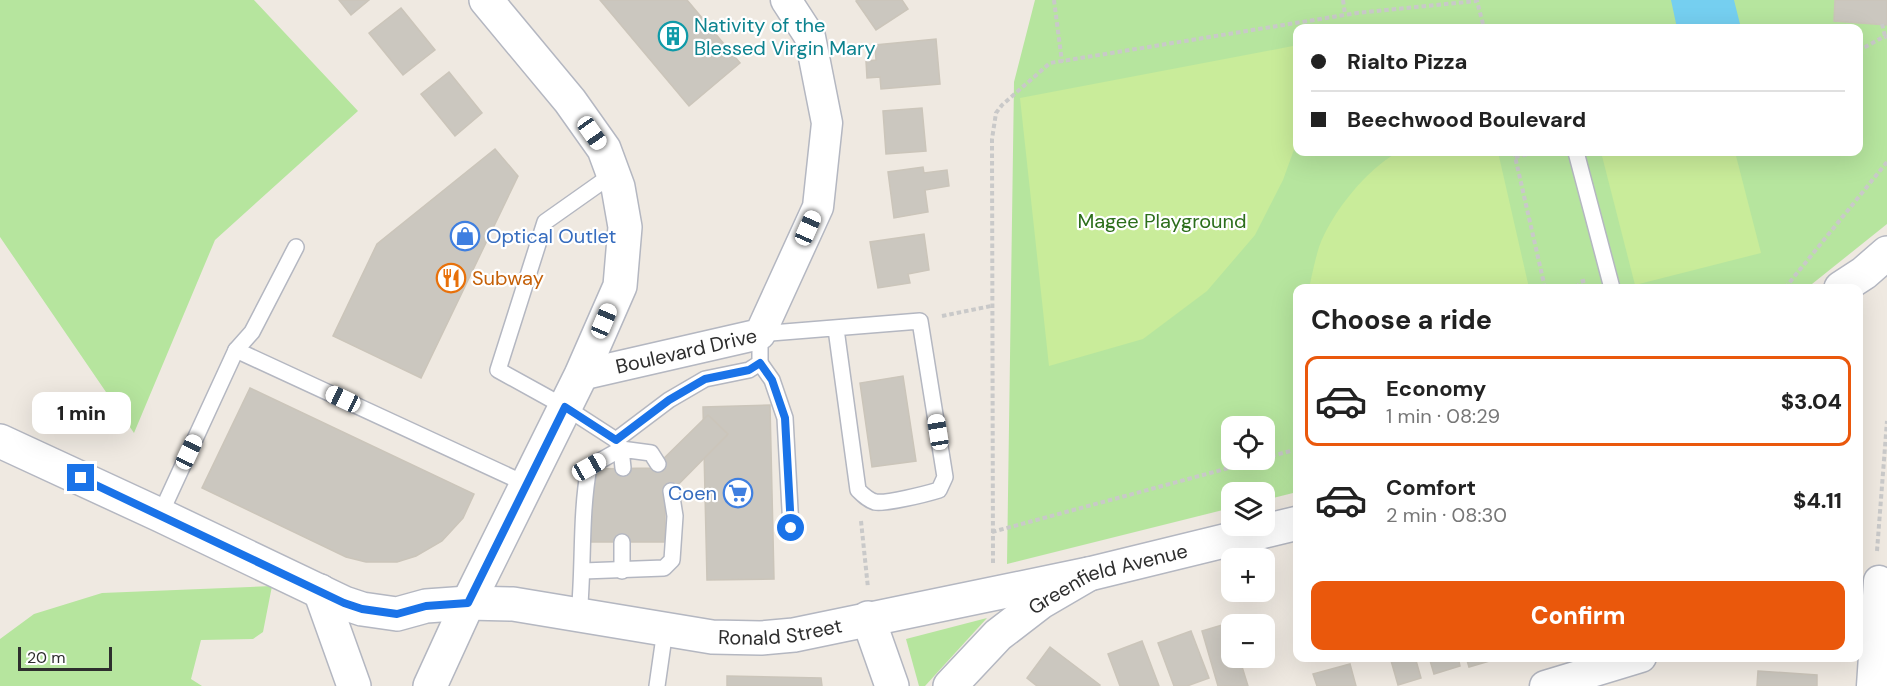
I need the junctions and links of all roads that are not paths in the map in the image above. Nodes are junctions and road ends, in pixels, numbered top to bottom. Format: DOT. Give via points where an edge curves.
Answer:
graph roads {
  1 [pos="486,0"];
  2 [pos="786,0"];
  3 [pos="1577,156"];
  4 [pos="613,174"];
  5 [pos="296,247"];
  6 [pos="1887,253"];
  7 [pos="1611,284"];
  8 [pos="1847,284"];
  9 [pos="836,329"];
  10 [pos="760,334"];
  11 [pos="236,350"];
  12 [pos="760,363"];
  13 [pos="581,375"];
  14 [pos="565,407"];
  15 [pos="619,444"];
  16 [pos="10,446"];
  17 [pos="658,464"];
  18 [pos="623,468"];
  19 [pos="526,484"];
  20 [pos="671,491"];
  21 [pos="160,515"];
  22 [pos="1293,524"];
  23 [pos="791,528"];
  24 [pos="622,542"];
  25 [pos="583,571"];
  26 [pos="622,571"];
  27 [pos="1089,574"];
  28 [pos="1875,577"];
  29 [pos="320,591"];
  30 [pos="468,603"];
  31 [pos="869,609"];
  32 [pos="579,615"];
  33 [pos="665,630"];
  34 [pos="1624,662"];
  35 [pos="354,686"];
  36 [pos="430,686"];
  37 [pos="657,686"];
  38 [pos="892,686"];
  39 [pos="950,686"];
  40 [pos="1545,686"];
  41 [pos="1872,686"];
  1 -- 4 [label="main road" via="570,101 604,149"];
  2 -- 10 [label="street, Boulevard Drive" via="810,38 827,123 818,207"];
  3 -- 7 [label="lane"];
  4 -- 13 [label="main road" via="625,227 620,286"];
  4 -- 14 [label="lane" via="545,222 498,370"];
  5 -- 11 [label="lane" via="252,332"];
  6 -- 8 [label="main road"];
  9 -- 9 [label="lane" via="920,321 945,477 939,490 876,502 858,490"];
  9 -- 10 [label="lane"];
  10 -- 12 [label="lane"];
  10 -- 13 [label="street, Boulevard Drive"];
  11 -- 19 [label="lane"];
  11 -- 21 [label="lane"];
  12 -- 15 [label="lane" via="749,370 705,379 669,400"];
  12 -- 23 [label="lane" via="772,380 785,418"];
  13 -- 14 [label="main road"];
  14 -- 15 [label="lane"];
  14 -- 19 [label="main road"];
  15 -- 17 [label="lane" via="651,453"];
  15 -- 18 [label="lane"];
  15 -- 25 [label="lane" via="589,467 583,511"];
  16 -- 21 [label="main road, Ronald Street"];
  19 -- 30 [label="main road"];
  20 -- 26 [label="lane" via="675,516 672,560 664,568"];
  21 -- 29 [label="main road, Ronald Street"];
  22 -- 27 [label="main road, Greenfield Avenue"];
  24 -- 26 [label="lane"];
  25 -- 26 [label="lane"];
  25 -- 32 [label="lane"];
  27 -- 31 [label="main road, Ronald Street" via="993,595"];
  27 -- 39 [label="main road, Greenfield Avenue" via="1041,602 998,635"];
  28 -- 41 [label="street"];
  29 -- 30 [label="main road, Ronald Street" via="362,609 397,614 426,606"];
  29 -- 35 [label="main road"];
  30 -- 32 [label="main road, Ronald Street" via="513,604"];
  30 -- 36 [label="main road"];
  31 -- 33 [label="main road, Ronald Street" via="794,635 712,637"];
  31 -- 38 [label="main road"];
  32 -- 33 [label="main road, Ronald Street"];
  33 -- 37 [label="lane"];
  34 -- 40 [label="street"];
}
